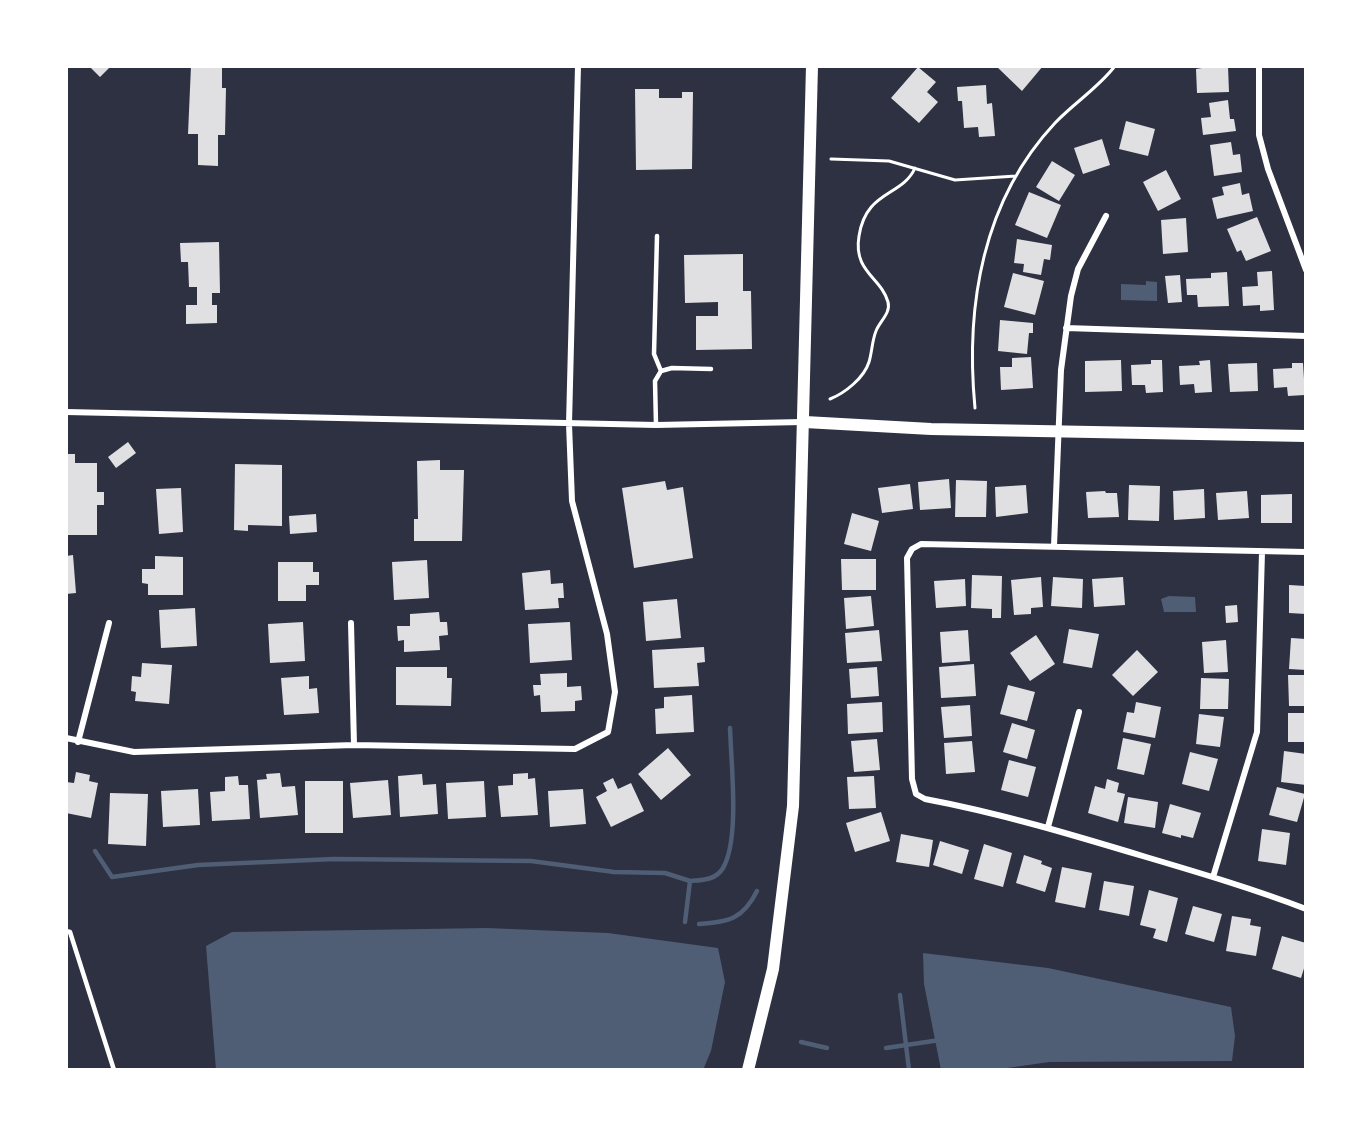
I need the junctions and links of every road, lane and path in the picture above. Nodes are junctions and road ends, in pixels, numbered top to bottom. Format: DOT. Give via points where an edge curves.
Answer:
graph roads {
  1 [pos="578,66"];
  2 [pos="813,66"];
  3 [pos="1115,66"];
  4 [pos="1259,66"];
  5 [pos="831,159"];
  6 [pos="915,168"];
  7 [pos="1017,175"];
  8 [pos="1106,216"];
  9 [pos="657,236"];
  10 [pos="1306,270"];
  11 [pos="1066,327"];
  12 [pos="1306,336"];
  13 [pos="711,369"];
  14 [pos="661,371"];
  15 [pos="830,399"];
  16 [pos="975,408"];
  17 [pos="66,412"];
  18 [pos="805,422"];
  19 [pos="569,424"];
  20 [pos="656,425"];
  21 [pos="1059,431"];
  22 [pos="1306,436"];
  23 [pos="1054,546"];
  24 [pos="1262,552"];
  25 [pos="1306,552"];
  26 [pos="109,623"];
  27 [pos="351,623"];
  28 [pos="1079,712"];
  29 [pos="66,738"];
  30 [pos="78,742"];
  31 [pos="354,745"];
  32 [pos="1048,827"];
  33 [pos="1214,877"];
  34 [pos="1306,909"];
  35 [pos="66,931"];
  36 [pos="114,1070"];
  37 [pos="747,1070"];
  1 -- 19 [label="street"];
  2 -- 18 [label="main road"];
  3 -- 7 [label="path" via="1055,123"];
  4 -- 10 [label="street" via="1259,135"];
  5 -- 6 [label="path" via="889,161"];
  6 -- 7 [label="path" via="955,180"];
  6 -- 15 [label="path" via="910,178 878,198 864,216 858,238 860,258 888,301 888,309 877,329 864,372 842,394"];
  7 -- 16 [label="path" via="998,207 982,260 972,316"];
  8 -- 11 [label="street" via="1078,269"];
  9 -- 14 [label="lane" via="654,354"];
  11 -- 12 [label="street"];
  11 -- 21 [label="street"];
  13 -- 14 [label="lane"];
  14 -- 20 [label="lane" via="655,381"];
  17 -- 19 [label="street"];
  18 -- 20 [label="street"];
  18 -- 21 [label="main road"];
  18 -- 37 [label="main road" via="792,818 773,969"];
  19 -- 20 [label="street"];
  19 -- 31 [label="street" via="572,501 607,634 615,692 608,732 575,749"];
  21 -- 22 [label="main road"];
  21 -- 23 [label="street"];
  23 -- 24 [label="street"];
  23 -- 32 [label="street" via="921,544 907,558 912,779 916,794"];
  24 -- 25 [label="street"];
  24 -- 33 [label="street" via="1257,732"];
  26 -- 30 [label="street"];
  27 -- 31 [label="street"];
  28 -- 32 [label="street"];
  29 -- 30 [label="street"];
  30 -- 31 [label="street" via="134,752"];
  32 -- 33 [label="street"];
  33 -- 34 [label="street"];
  35 -- 36 [label="lane" via="70,932"];
}
